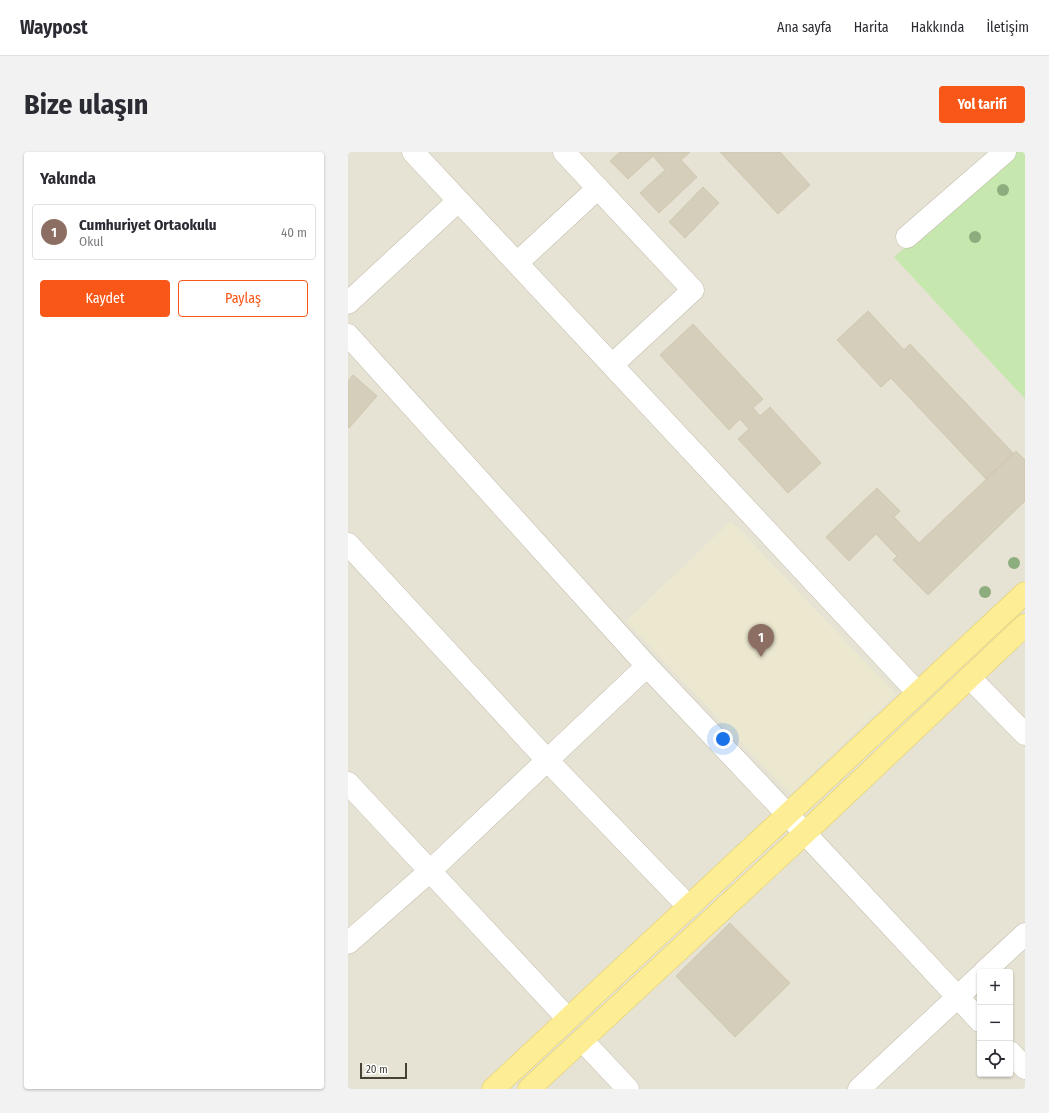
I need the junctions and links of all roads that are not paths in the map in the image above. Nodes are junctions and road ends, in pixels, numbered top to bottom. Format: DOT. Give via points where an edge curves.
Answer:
graph roads {
  1 [pos="412,152"];
  2 [pos="564,152"];
  3 [pos="1006,152"];
  4 [pos="598,188"];
  5 [pos="458,201"];
  6 [pos="907,237"];
  7 [pos="518,263"];
  8 [pos="348,303"];
  9 [pos="348,335"];
  10 [pos="612,366"];
  11 [pos="348,544"];
  12 [pos="1025,593"];
  13 [pos="1025,625"];
  14 [pos="647,666"];
  15 [pos="970,678"];
  16 [pos="918,693"];
  17 [pos="1025,734"];
  18 [pos="547,760"];
  19 [pos="348,783"];
  20 [pos="788,815"];
  21 [pos="805,833"];
  22 [pos="430,870"];
  23 [pos="689,907"];
  24 [pos="1025,934"];
  25 [pos="348,943"];
  26 [pos="987,969"];
  27 [pos="977,979"];
  28 [pos="957,997"];
  29 [pos="977,1018"];
  30 [pos="568,1019"];
  31 [pos="582,1040"];
  32 [pos="1013,1055"];
  33 [pos="1025,1068"];
  34 [pos="493,1089"];
  35 [pos="529,1089"];
  36 [pos="628,1089"];
  37 [pos="859,1089"];
  1 -- 5 [label="street"];
  2 -- 4 [label="street"];
  3 -- 6 [label="street"];
  4 -- 7 [label="street"];
  4 -- 10 [label="street" via="693,290"];
  5 -- 7 [label="street"];
  5 -- 8 [label="street"];
  7 -- 10 [label="street"];
  9 -- 14 [label="street"];
  10 -- 16 [label="street"];
  11 -- 18 [label="street"];
  12 -- 16 [label="main road"];
  13 -- 15 [label="main road"];
  14 -- 18 [label="street"];
  14 -- 20 [label="street"];
  15 -- 17 [label="street"];
  15 -- 21 [label="main road"];
  16 -- 20 [label="main road"];
  18 -- 22 [label="street"];
  18 -- 23 [label="street"];
  19 -- 22 [label="street"];
  20 -- 21 [label="street"];
  20 -- 23 [label="main road"];
  21 -- 28 [label="street"];
  21 -- 31 [label="main road"];
  22 -- 25 [label="street"];
  22 -- 30 [label="street"];
  23 -- 30 [label="main road"];
  24 -- 26 [label="street"];
  27 -- 28 [label="street"];
  28 -- 29 [label="street"];
  28 -- 37 [label="street"];
  30 -- 34 [label="main road"];
  31 -- 35 [label="main road"];
  31 -- 36 [label="street"];
  32 -- 33 [label="street"];
}
